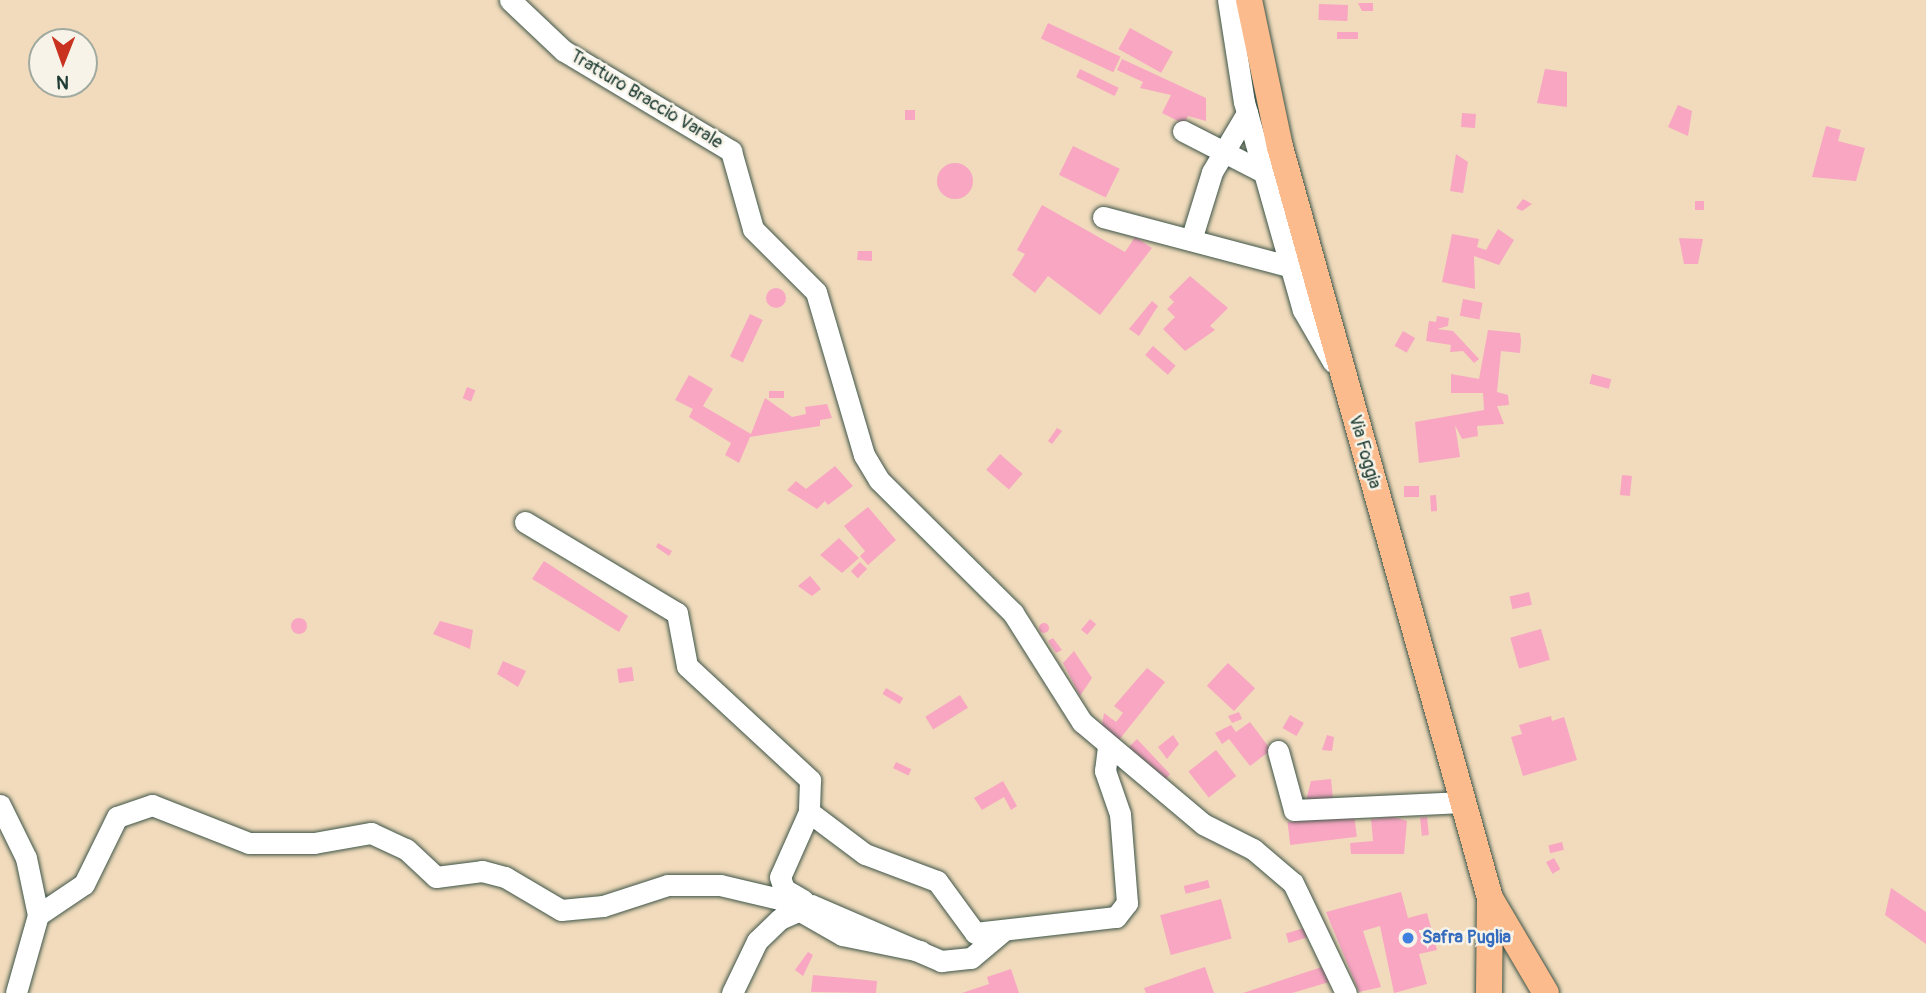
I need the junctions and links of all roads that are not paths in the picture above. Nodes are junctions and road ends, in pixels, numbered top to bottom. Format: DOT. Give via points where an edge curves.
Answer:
graph roads {
  1 [pos="510,0"];
  2 [pos="1242,1"];
  3 [pos="1247,113"];
  4 [pos="1183,131"];
  5 [pos="1223,153"];
  6 [pos="1265,173"];
  7 [pos="1103,217"];
  8 [pos="1191,240"];
  9 [pos="1292,267"];
  10 [pos="1345,382"];
  11 [pos="525,522"];
  12 [pos="1108,745"];
  13 [pos="1278,751"];
  14 [pos="1463,802"];
  15 [pos="0,805"];
  16 [pos="809,812"];
  17 [pos="1490,898"];
  18 [pos="804,907"];
  19 [pos="38,915"];
  20 [pos="1002,932"];
  21 [pos="16,993"];
  22 [pos="732,993"];
  23 [pos="1346,993"];
  24 [pos="1489,993"];
  25 [pos="1546,993"];
  1 -- 12 [label="street, Tratturo Braccio Varale" via="564,51 731,151 753,229 816,292 864,455 878,480 1013,612 1082,722"];
  2 -- 3 [label="street"];
  2 -- 10 [label="main road, Via Foggia"];
  3 -- 5 [label="street"];
  3 -- 6 [label="street"];
  4 -- 5 [label="street"];
  5 -- 6 [label="street"];
  5 -- 8 [label="street" via="1204,190"];
  6 -- 9 [label="street"];
  7 -- 8 [label="street"];
  8 -- 9 [label="street"];
  9 -- 10 [label="street" via="1303,310"];
  10 -- 14 [label="main road, Via Foggia"];
  11 -- 16 [label="street" via="677,613 687,666 810,780"];
  12 -- 20 [label="street" via="1105,771 1120,814 1124,912"];
  12 -- 23 [label="street, Tratturo Braccio Varale" via="1203,824 1253,849 1293,883"];
  13 -- 14 [label="street" via="1294,810"];
  14 -- 17 [label="main road, Via Foggia"];
  15 -- 19 [label="street" via="26,858"];
  16 -- 18 [label="street" via="780,883"];
  16 -- 20 [label="street" via="865,854 937,881 966,929"];
  17 -- 24 [label="main road, Via Foggia"];
  17 -- 25 [label="main road, Via Foggia"];
  18 -- 19 [label="street" via="757,893 692,884 561,910 505,877 482,871 436,877 406,849 370,833 314,843 249,843 152,805 117,817 84,884"];
  18 -- 20 [label="street" via="955,962"];
  18 -- 22 [label="street" via="757,941"];
  19 -- 21 [label="street"];
}
